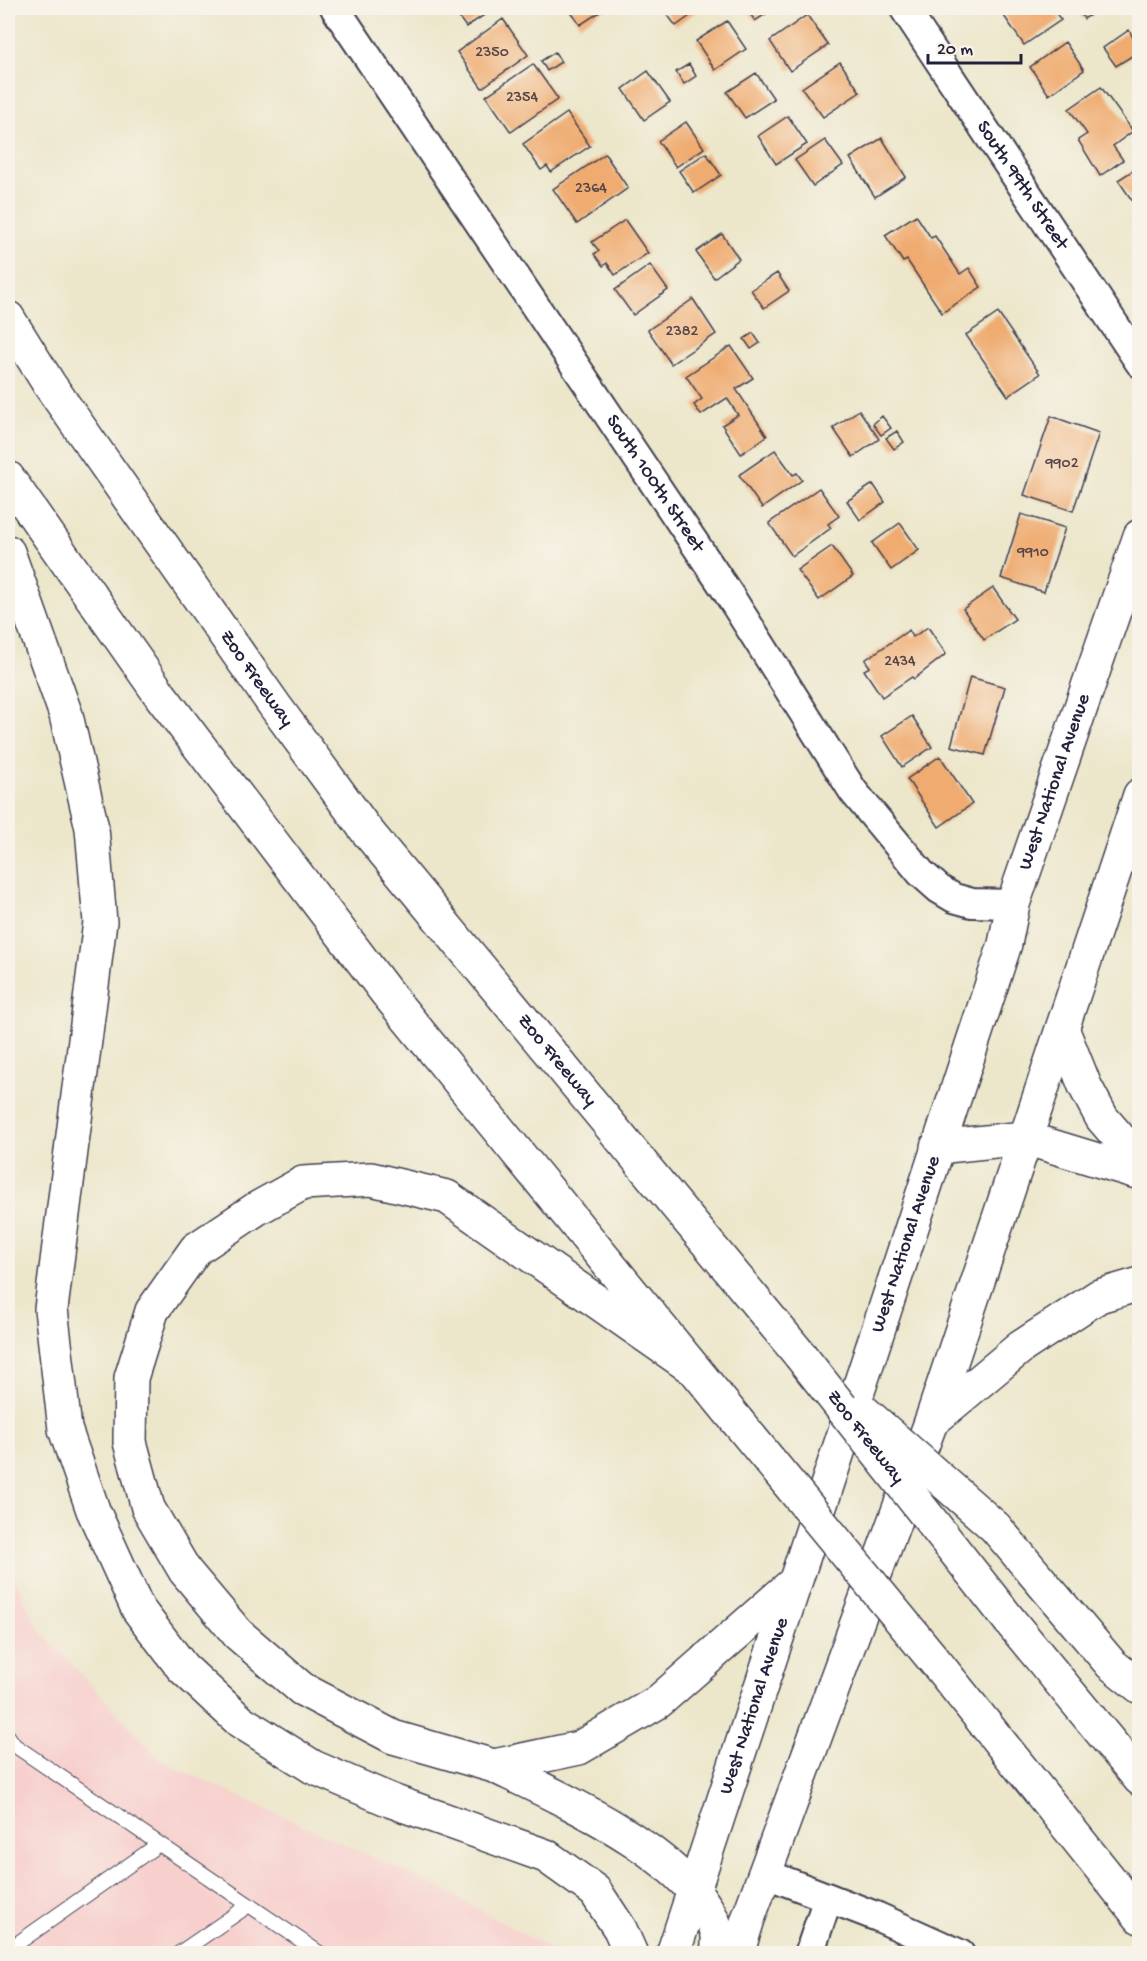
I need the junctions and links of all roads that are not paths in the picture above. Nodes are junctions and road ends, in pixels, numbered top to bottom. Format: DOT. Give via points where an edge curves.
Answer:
graph roads {
  1 [pos="335,8"];
  2 [pos="904,8"];
  3 [pos="8,318"];
  4 [pos="1140,363"];
  5 [pos="8,478"];
  6 [pos="1140,537"];
  7 [pos="8,552"];
  8 [pos="1140,795"];
  9 [pos="1013,904"];
  10 [pos="1063,1031"];
  11 [pos="1025,1138"];
  12 [pos="937,1148"];
  13 [pos="1140,1162"];
  14 [pos="1140,1173"];
  15 [pos="1140,1284"];
  16 [pos="800,1355"];
  17 [pos="695,1370"];
  18 [pos="931,1422"];
  19 [pos="795,1582"];
  20 [pos="1140,1687"];
  21 [pos="10,1744"];
  22 [pos="494,1766"];
  23 [pos="1140,1779"];
  24 [pos="159,1844"];
  25 [pos="764,1873"];
  26 [pos="693,1891"];
  27 [pos="828,1898"];
  28 [pos="249,1905"];
  29 [pos="1140,1917"];
  30 [pos="8,1950"];
  31 [pos="178,1953"];
  32 [pos="321,1953"];
  33 [pos="631,1953"];
  34 [pos="673,1953"];
  35 [pos="717,1953"];
  36 [pos="737,1953"];
  37 [pos="809,1953"];
  38 [pos="960,1953"];
  1 -- 9 [label="street, South 100th Street" via="728,593 853,791 939,889 972,903"];
  2 -- 4 [label="street, South 99th Street"];
  3 -- 16 [label="main road, Zoo Freeway" via="49,384 366,830"];
  5 -- 17 [label="main road" via="161,696 386,992"];
  6 -- 9 [label="main road, West National Avenue"];
  7 -- 33 [label="main road" via="66,716 92,828 100,922 51,1309 66,1429 93,1510 138,1609 182,1667 240,1721 313,1767 392,1801 546,1856 595,1891"];
  8 -- 10 [label="main road"];
  9 -- 12 [label="main road, West National Avenue" via="1005,944"];
  10 -- 11 [label="main road"];
  10 -- 13 [label="main road" via="1102,1118"];
  11 -- 12 [label="main road"];
  11 -- 14 [label="main road"];
  11 -- 18 [label="main road"];
  12 -- 19 [label="main road, West National Avenue"];
  15 -- 18 [label="main road" via="1099,1296 1021,1347"];
  16 -- 20 [label="main road, bridge" via="995,1527 1111,1664"];
  16 -- 23 [label="main road, Zoo Freeway, bridge"];
  17 -- 22 [label="main road" via="447,1197 371,1179 303,1183 256,1209 196,1249 152,1311 131,1378 130,1442 148,1508 185,1570 238,1634 302,1689 393,1737"];
  17 -- 29 [label="main road, bridge"];
  18 -- 25 [label="main road"];
  19 -- 22 [label="main road" via="658,1702 579,1748"];
  19 -- 26 [label="main road, West National Avenue"];
  21 -- 24 [label="lane"];
  22 -- 26 [label="main road" via="593,1814 647,1848"];
  24 -- 28 [label="lane"];
  24 -- 30 [label="lane"];
  25 -- 27 [label="street"];
  25 -- 36 [label="main road"];
  26 -- 34 [label="main road, West National Avenue"];
  26 -- 35 [label="main road" via="708,1910 718,1933"];
  27 -- 37 [label="street"];
  27 -- 38 [label="street"];
  28 -- 31 [label="lane"];
  28 -- 32 [label="lane"];
}
